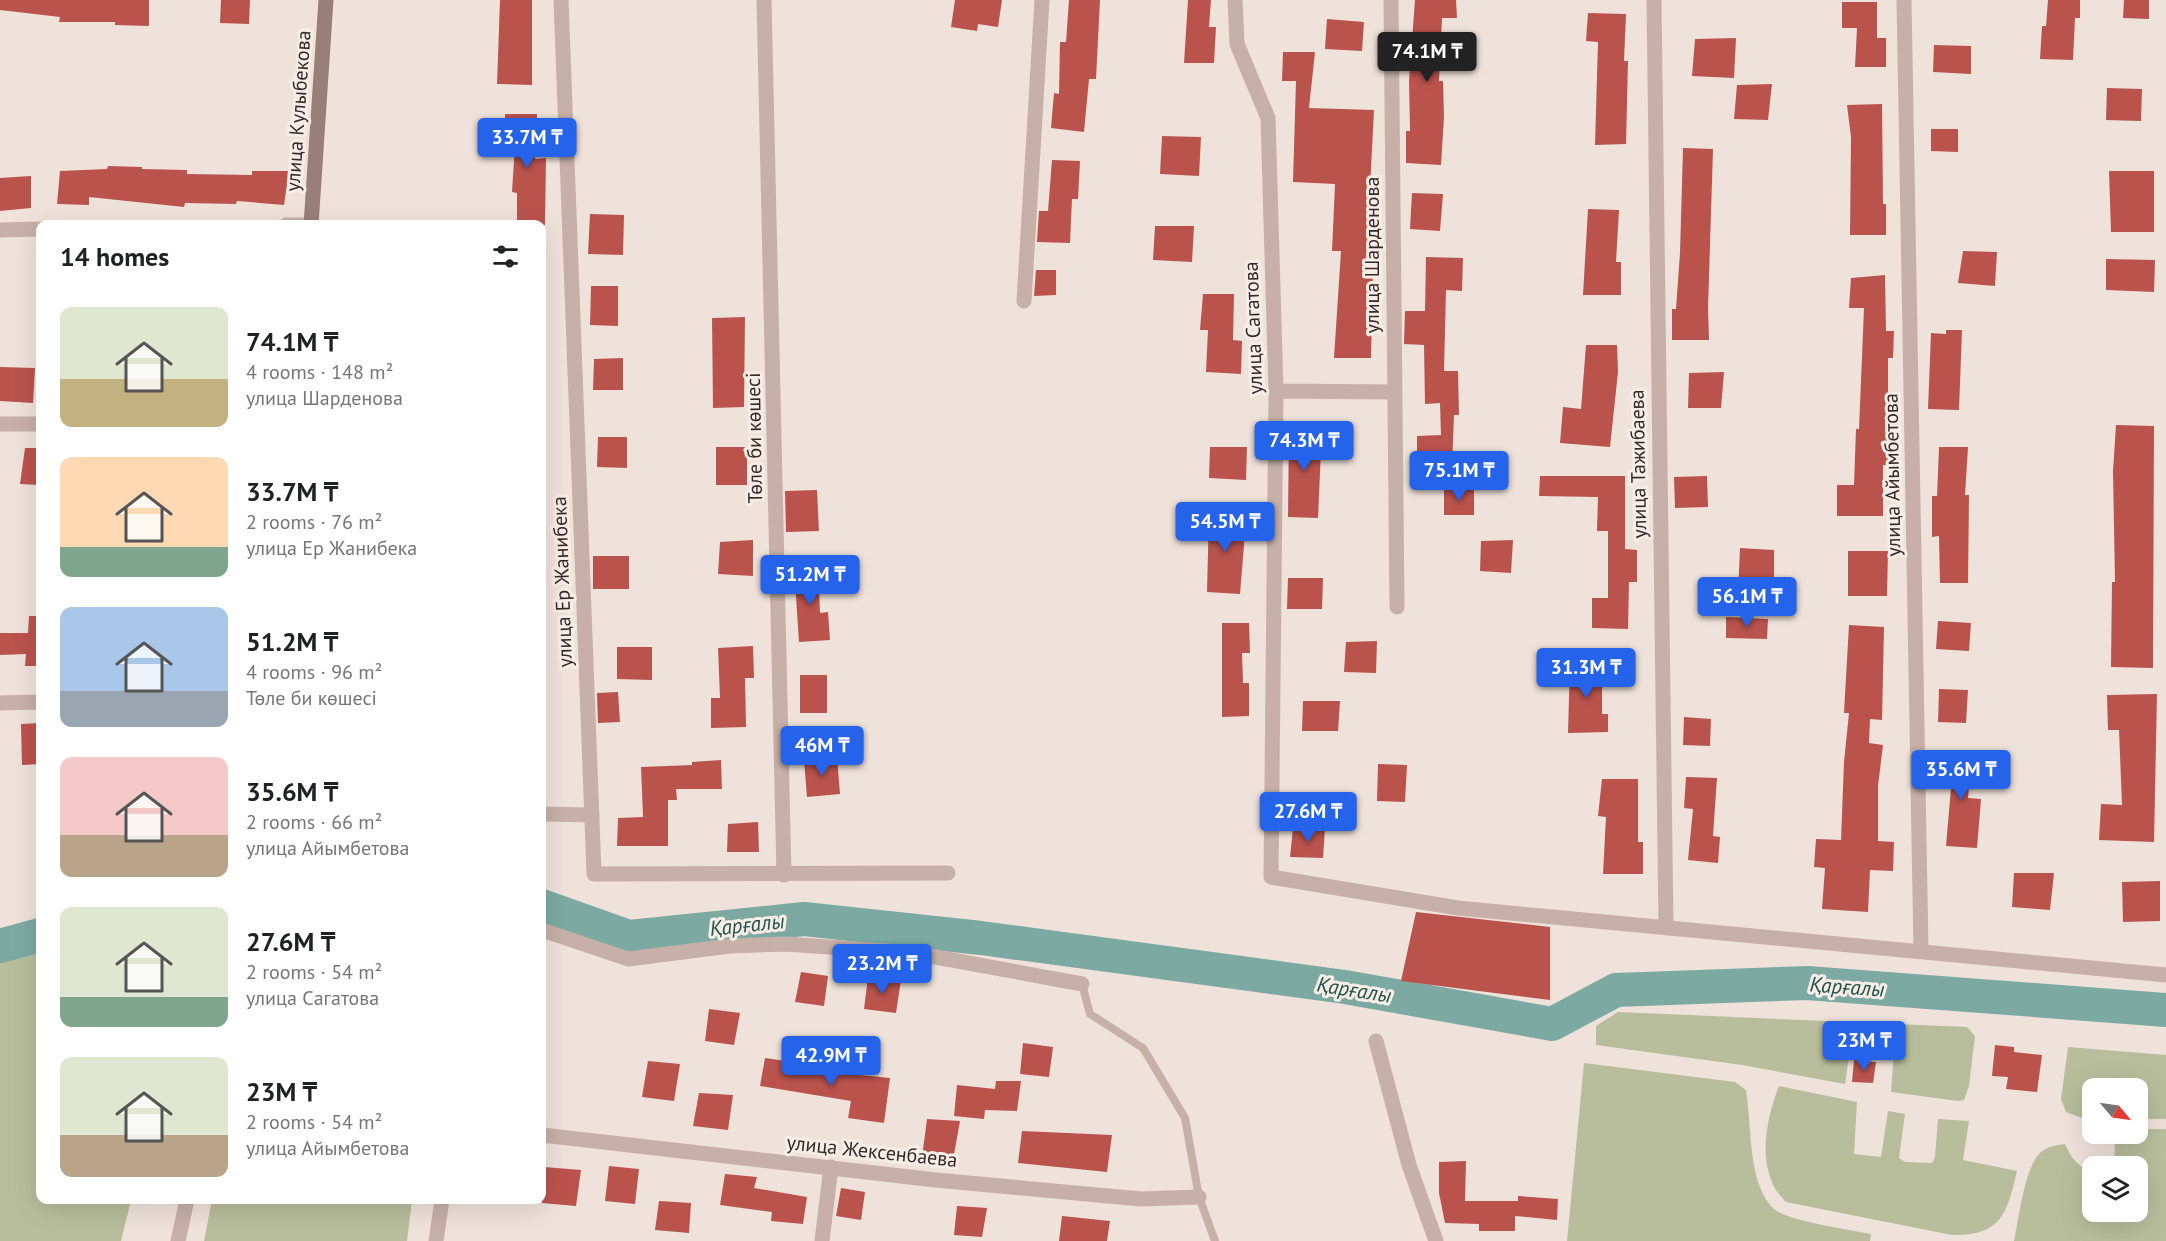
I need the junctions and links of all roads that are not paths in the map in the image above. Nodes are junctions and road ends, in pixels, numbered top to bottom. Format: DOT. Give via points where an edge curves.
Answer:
graph roads {
  1 [pos="326,0"];
  2 [pos="561,0"];
  3 [pos="764,0"];
  4 [pos="1042,0"];
  5 [pos="1235,0"];
  6 [pos="1391,0"];
  7 [pos="1654,0"];
  8 [pos="1904,0"];
  9 [pos="311,220"];
  10 [pos="36,229"];
  11 [pos="0,230"];
  12 [pos="1024,301"];
  13 [pos="1276,391"];
  14 [pos="1394,392"];
  15 [pos="0,424"];
  16 [pos="36,424"];
  17 [pos="1397,607"];
  18 [pos="36,702"];
  19 [pos="0,703"];
  20 [pos="546,814"];
  21 [pos="592,815"];
  22 [pos="948,873"];
  23 [pos="784,876"];
  24 [pos="1666,928"];
  25 [pos="546,931"];
  26 [pos="1921,950"];
  27 [pos="2166,975"];
  28 [pos="1082,984"];
  29 [pos="1376,1041"];
  30 [pos="546,1135"];
  31 [pos="831,1167"];
  32 [pos="1199,1197"];
  33 [pos="186,1204"];
  34 [pos="441,1204"];
  35 [pos="178,1241"];
  36 [pos="436,1241"];
  37 [pos="822,1241"];
  38 [pos="1215,1241"];
  39 [pos="1436,1241"];
  1 -- 9 [label="street, улица Кулыбекова"];
  2 -- 21 [label="street, улица Ер Жанибека"];
  3 -- 23 [label="street, Төле би көшесі"];
  4 -- 12 [label="street"];
  5 -- 13 [label="street, улица Сагатова" via="1237,44 1268,118"];
  6 -- 14 [label="street, улица Шарденова"];
  7 -- 24 [label="street, улица Тажибаева"];
  8 -- 26 [label="street, улица Айымбетова"];
  10 -- 11 [label="street"];
  13 -- 14 [label="street"];
  13 -- 24 [label="street, улица Сагатова" via="1271,877 1458,908"];
  14 -- 17 [label="street, улица Шарденова"];
  15 -- 16 [label="street"];
  18 -- 19 [label="street"];
  20 -- 21 [label="street"];
  21 -- 23 [label="street, улица Ер Жанибека" via="594,874"];
  22 -- 23 [label="street"];
  24 -- 26 [label="street"];
  25 -- 28 [label="street" via="628,958 786,944 914,953"];
  26 -- 27 [label="street"];
  28 -- 32 [label="lane" via="1090,1014 1143,1048 1185,1118"];
  29 -- 39 [label="street" via="1409,1165"];
  30 -- 31 [label="street, улица Жексенбаева"];
  31 -- 32 [label="street, улица Жексенбаева" via="1141,1199"];
  31 -- 37 [label="street"];
  32 -- 38 [label="lane"];
  33 -- 35 [label="street"];
  34 -- 36 [label="street"];
}
